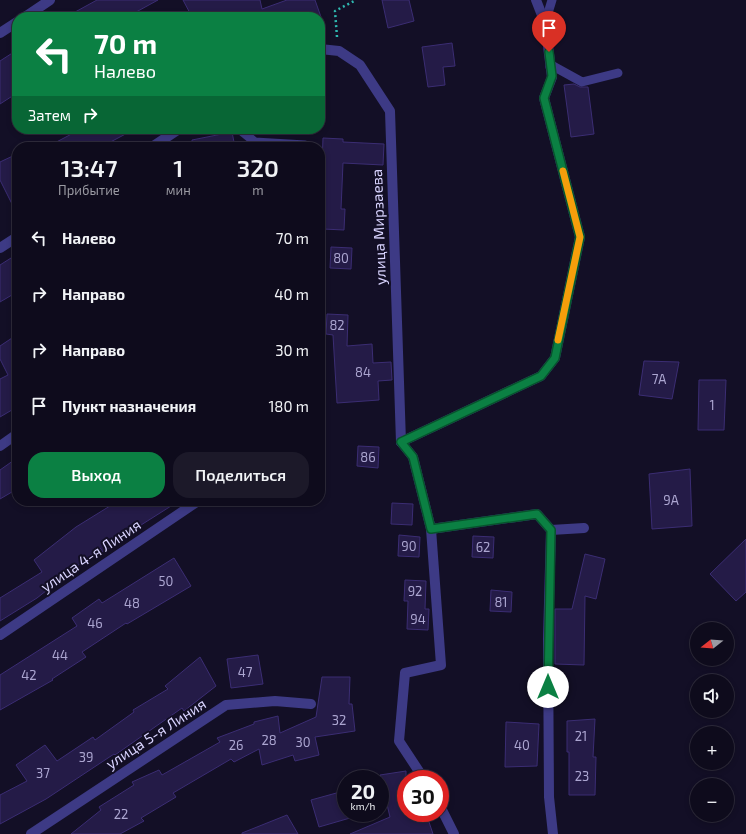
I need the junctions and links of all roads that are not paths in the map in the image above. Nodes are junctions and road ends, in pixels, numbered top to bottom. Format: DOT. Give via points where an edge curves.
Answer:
graph roads {
  1 [pos="50,0"];
  2 [pos="536,0"];
  3 [pos="552,0"];
  4 [pos="32,12"];
  5 [pos="545,23"];
  6 [pos="12,25"];
  7 [pos="0,33"];
  8 [pos="325,50"];
  9 [pos="550,67"];
  10 [pos="618,73"];
  11 [pos="172,134"];
  12 [pos="245,134"];
  13 [pos="160,142"];
  14 [pos="255,142"];
  15 [pos="12,240"];
  16 [pos="0,248"];
  17 [pos="12,438"];
  18 [pos="401,442"];
  19 [pos="0,446"];
  20 [pos="191,506"];
  21 [pos="584,528"];
  22 [pos="431,529"];
  23 [pos="551,530"];
  24 [pos="0,635"];
  25 [pos="311,704"];
  26 [pos="418,770"];
  27 [pos="448,822"];
  28 [pos="553,832"];
  29 [pos="31,834"];
  30 [pos="454,834"];
  1 -- 4 [label="street"];
  2 -- 5 [label="street"];
  3 -- 5 [label="lane"];
  5 -- 9 [label="street"];
  6 -- 7 [label="street"];
  8 -- 18 [label="street, улица Мирзаева" via="338,51 360,65 390,111"];
  9 -- 10 [label="lane" via="553,66 582,82"];
  9 -- 18 [label="street" via="552,76 544,98 580,237 555,358 541,376"];
  11 -- 13 [label="street"];
  12 -- 14 [label="lane"];
  15 -- 16 [label="street"];
  17 -- 19 [label="street"];
  18 -- 22 [label="street" via="413,457"];
  20 -- 24 [label="street, улица 4-я Линия"];
  21 -- 23 [label="street"];
  22 -- 23 [label="street" via="537,514"];
  22 -- 26 [label="street" via="441,665 405,673 399,741"];
  23 -- 28 [label="street" via="548,647 549,797"];
  25 -- 29 [label="street, улица 5-я Линия" via="275,701 226,706"];
  27 -- 30 [label="street"];
}
